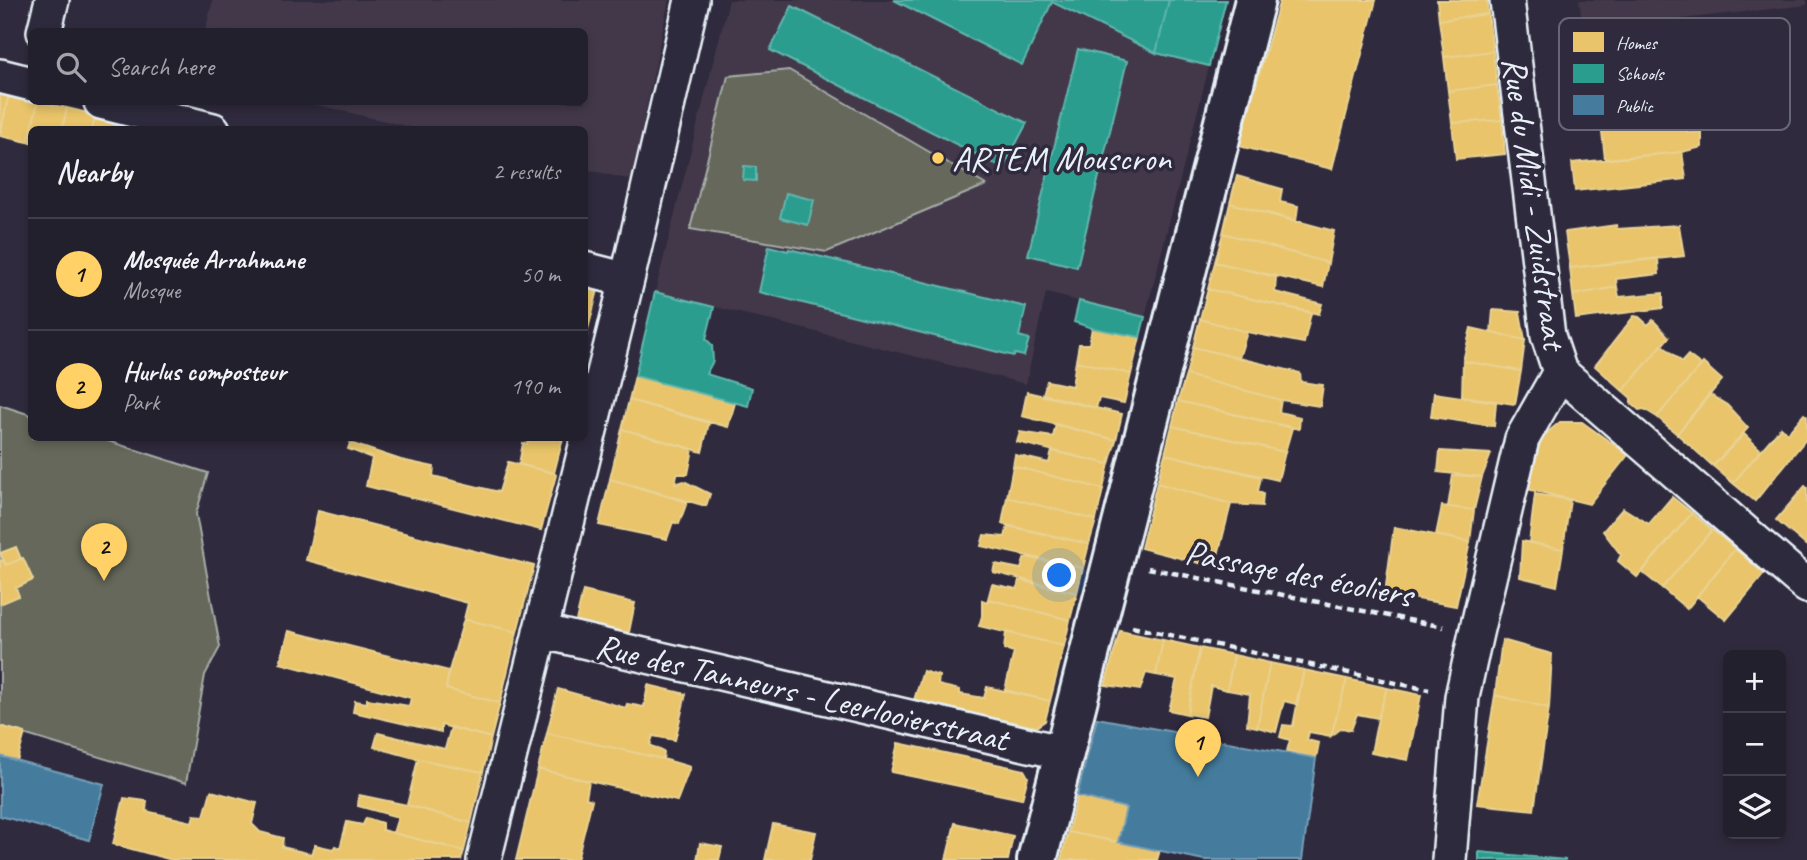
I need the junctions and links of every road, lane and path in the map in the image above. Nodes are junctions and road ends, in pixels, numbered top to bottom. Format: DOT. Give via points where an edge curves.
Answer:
graph roads {
  1 [pos="52,0"];
  2 [pos="692,0"];
  3 [pos="1255,0"];
  4 [pos="1507,0"];
  5 [pos="45,28"];
  6 [pos="113,105"];
  7 [pos="197,126"];
  8 [pos="588,271"];
  9 [pos="627,280"];
  10 [pos="1560,372"];
  11 [pos="588,437"];
  12 [pos="587,441"];
  13 [pos="1112,561"];
  14 [pos="1807,586"];
  15 [pos="1097,620"];
  16 [pos="540,631"];
  17 [pos="1476,633"];
  18 [pos="1462,697"];
  19 [pos="1064,753"];
  20 [pos="484,860"];
  21 [pos="1037,860"];
  22 [pos="1449,860"];
  1 -- 5 [label="street"];
  2 -- 9 [label="street"];
  3 -- 13 [label="street"];
  4 -- 10 [label="street, Rue du Midi - Zuidstraat" via="1548,336"];
  6 -- 7 [label="street"];
  8 -- 9 [label="street"];
  9 -- 11 [label="street"];
  10 -- 14 [label="street, Rue du Midi - Zuidstraat"];
  10 -- 17 [label="street" via="1522,439"];
  12 -- 16 [label="street"];
  13 -- 15 [label="street"];
  13 -- 17 [label="path, Passage des écoliers"];
  15 -- 18 [label="path"];
  15 -- 19 [label="street"];
  16 -- 19 [label="street, Rue des Tanneurs - Leerlooierstraat"];
  16 -- 20 [label="street"];
  17 -- 18 [label="street"];
  18 -- 22 [label="street"];
  19 -- 21 [label="street"];
}
